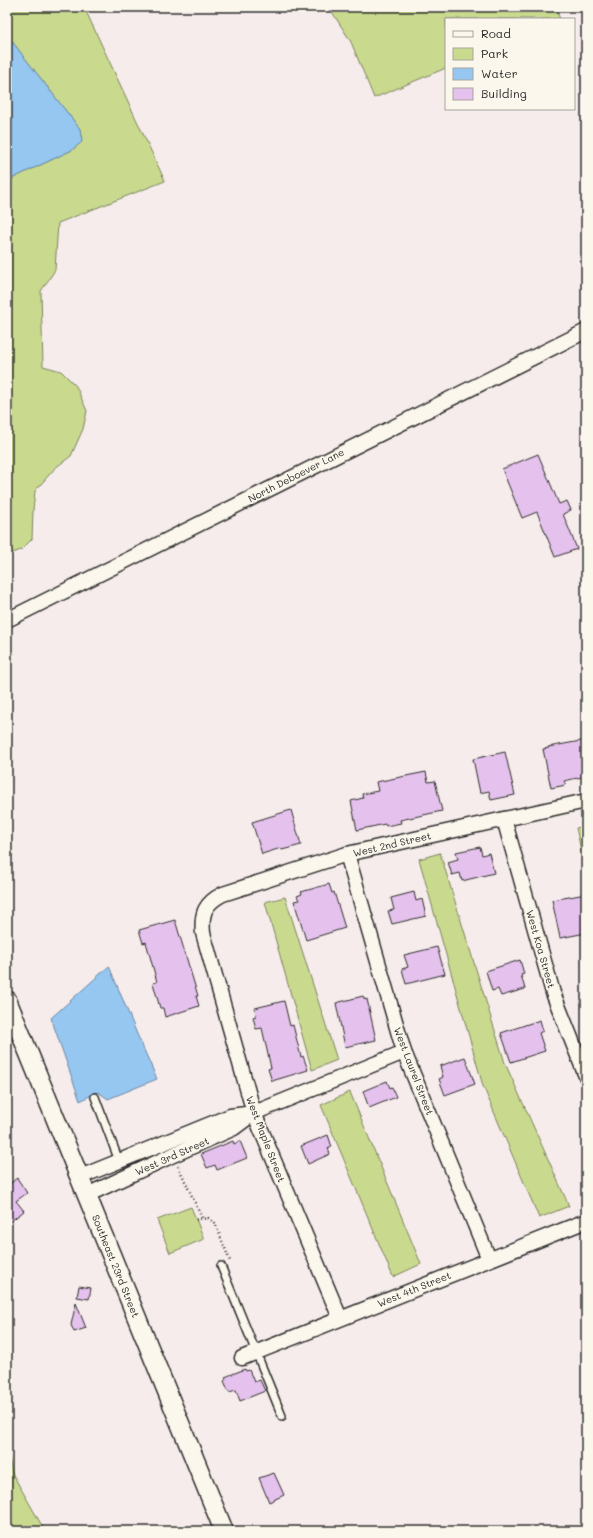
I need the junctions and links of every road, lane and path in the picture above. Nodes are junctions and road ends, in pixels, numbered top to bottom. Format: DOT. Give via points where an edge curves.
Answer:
graph roads {
  1 [pos="586,330"];
  2 [pos="7,620"];
  3 [pos="586,800"];
  4 [pos="504,819"];
  5 [pos="347,854"];
  6 [pos="206,908"];
  7 [pos="7,1000"];
  8 [pos="404,1052"];
  9 [pos="586,1076"];
  10 [pos="95,1098"];
  11 [pos="254,1113"];
  12 [pos="173,1155"];
  13 [pos="119,1161"];
  14 [pos="80,1177"];
  15 [pos="87,1195"];
  16 [pos="202,1218"];
  17 [pos="586,1220"];
  18 [pos="489,1259"];
  19 [pos="221,1266"];
  20 [pos="340,1318"];
  21 [pos="256,1352"];
  22 [pos="242,1358"];
  23 [pos="282,1416"];
  24 [pos="224,1531"];
  1 -- 2 [label="street, North Deboever Lane"];
  3 -- 4 [label="street, West 2nd Street"];
  4 -- 5 [label="street, West 2nd Street"];
  4 -- 9 [label="street, West Koa Street" via="553,993"];
  5 -- 6 [label="street, West 2nd Street" via="223,894"];
  5 -- 8 [label="street, West Laurel Street"];
  6 -- 11 [label="street, West Maple Street" via="202,919 203,933"];
  7 -- 14 [label="street, Southeast 23rd Street"];
  8 -- 11 [label="street, West 3rd Street"];
  8 -- 18 [label="street, West Laurel Street"];
  10 -- 13 [label="lane"];
  11 -- 12 [label="street, West 3rd Street" via="234,1128"];
  11 -- 13 [label="street, West 3rd Street" via="230,1116"];
  11 -- 20 [label="street, West Maple Street"];
  12 -- 15 [label="street, West 3rd Street"];
  12 -- 16 [label="path"];
  13 -- 14 [label="street, West 3rd Street"];
  14 -- 15 [label="street, Southeast 23rd Street"];
  15 -- 24 [label="street, Southeast 23rd Street"];
  17 -- 18 [label="street, West 4th Street"];
  18 -- 20 [label="street, West 4th Street"];
  19 -- 21 [label="lane"];
  20 -- 21 [label="street, West 4th Street"];
  21 -- 22 [label="street, West 4th Street"];
  21 -- 23 [label="lane"];
}
